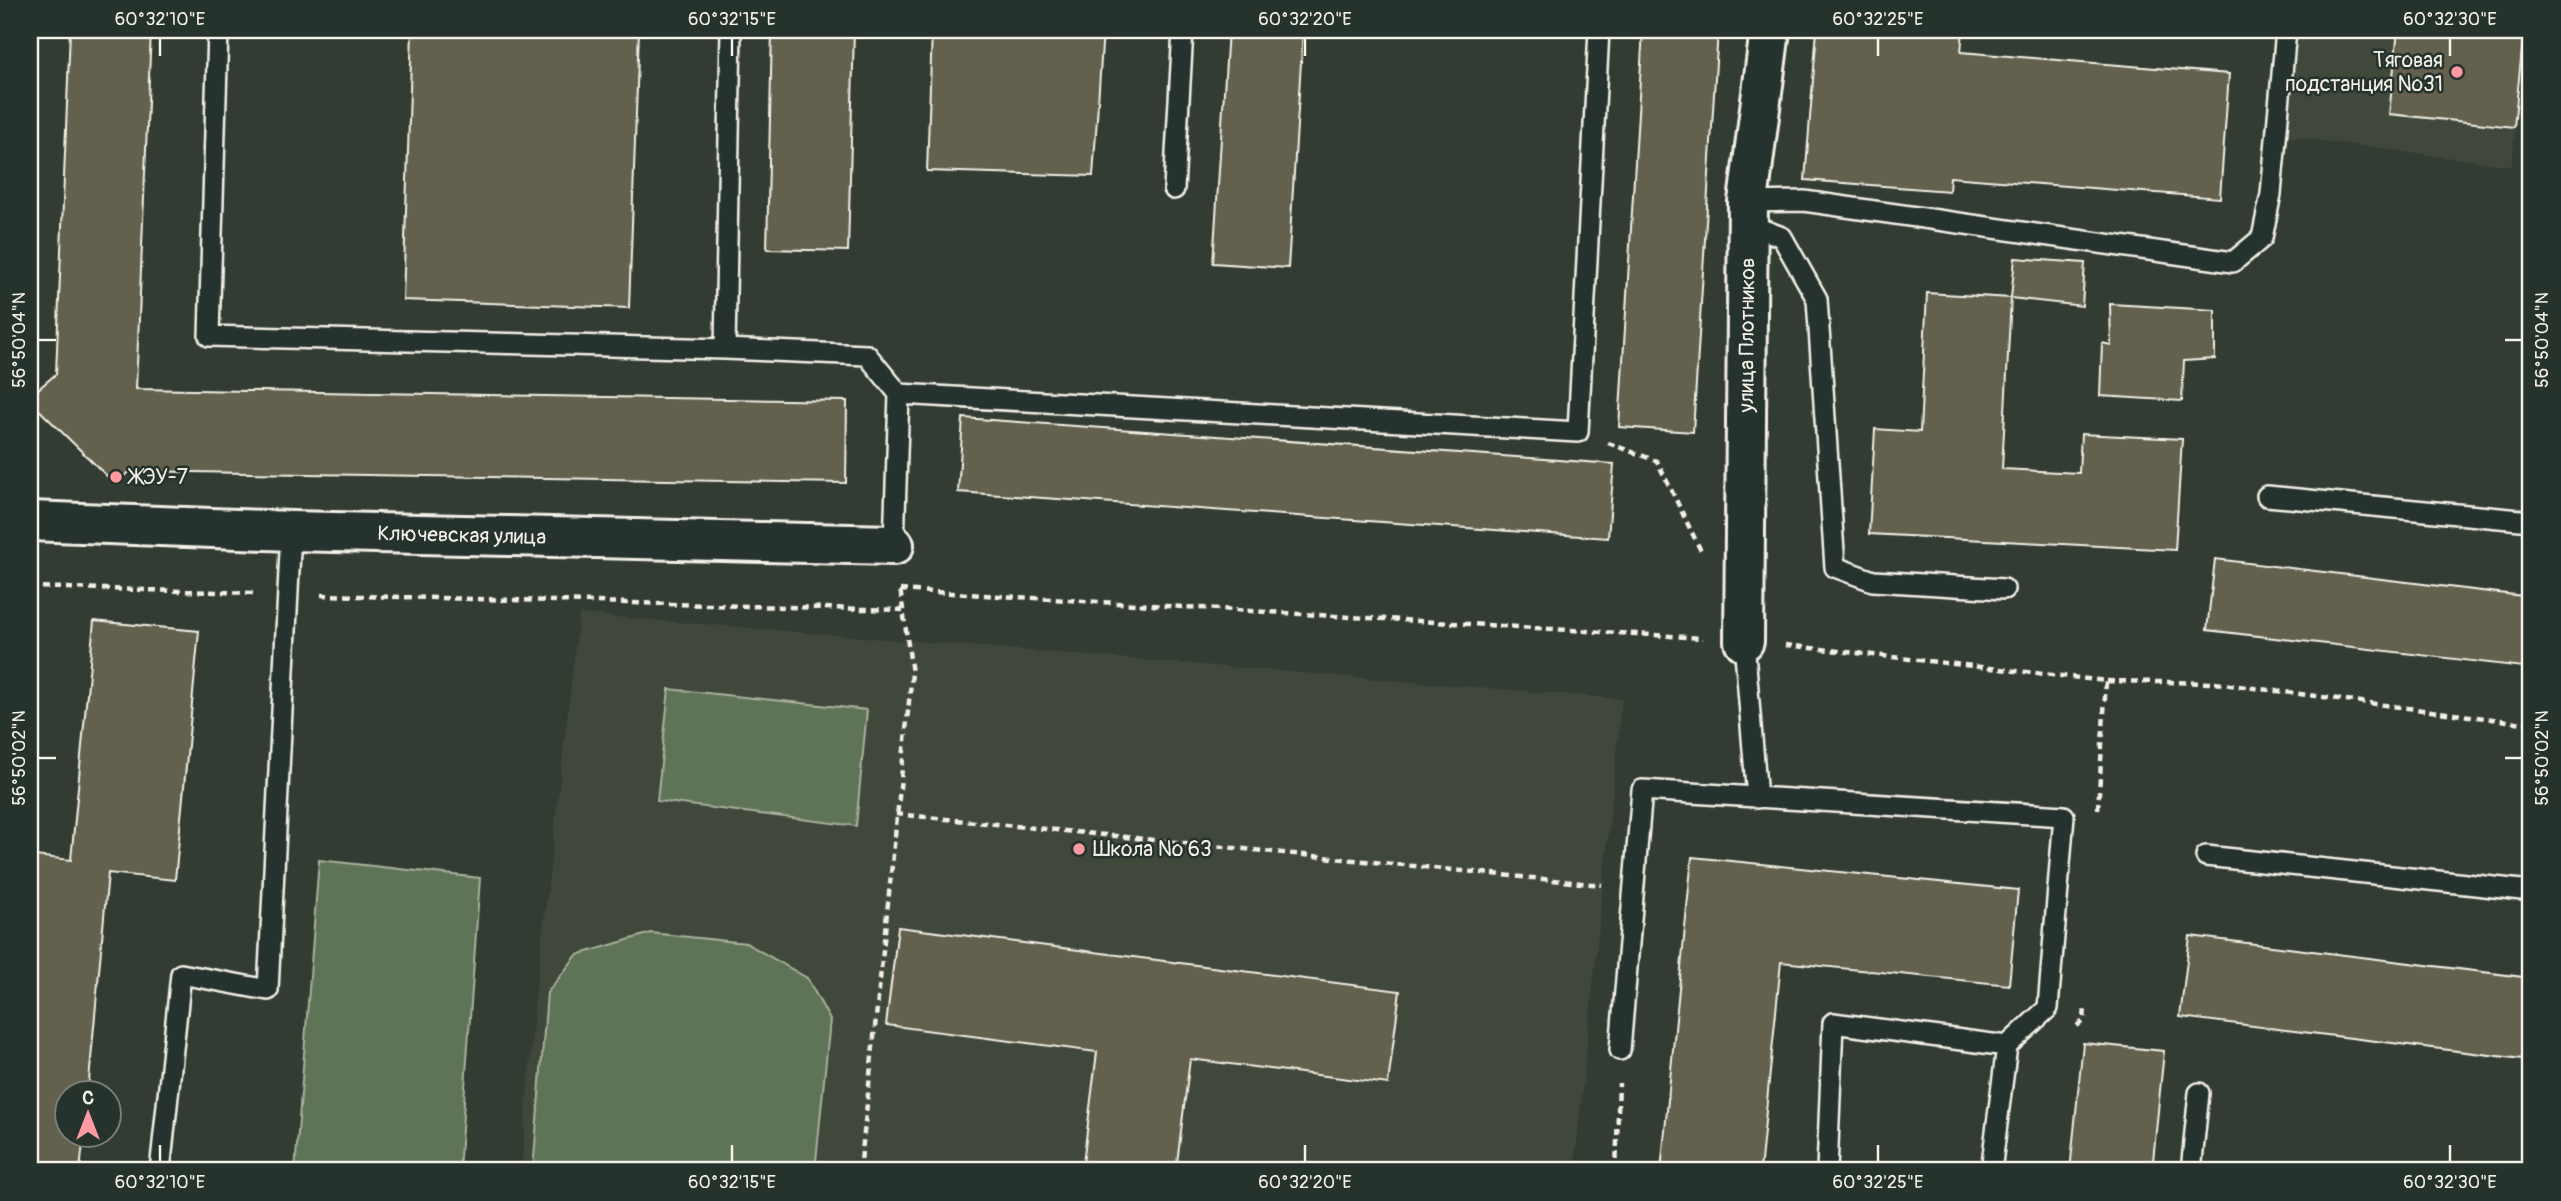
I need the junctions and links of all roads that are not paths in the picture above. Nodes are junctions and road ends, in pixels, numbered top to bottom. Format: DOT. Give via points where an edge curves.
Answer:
graph roads {
  1 [pos="218,30"];
  2 [pos="731,30"];
  3 [pos="1183,30"];
  4 [pos="1599,30"];
  5 [pos="1770,30"];
  6 [pos="2286,30"];
  7 [pos="1174,189"];
  8 [pos="1748,213"];
  9 [pos="725,349"];
  10 [pos="899,394"];
  11 [pos="2267,496"];
  12 [pos="30,521"];
  13 [pos="2531,522"];
  14 [pos="291,531"];
  15 [pos="894,545"];
  16 [pos="2004,589"];
  17 [pos="1744,641"];
  18 [pos="1757,798"];
  19 [pos="2206,856"];
  20 [pos="2531,891"];
  21 [pos="2007,1046"];
  22 [pos="1620,1051"];
  23 [pos="2199,1093"];
  24 [pos="160,1171"];
  25 [pos="1827,1171"];
  26 [pos="1992,1171"];
  27 [pos="2191,1171"];
  1 -- 9 [label="lane" via="209,336"];
  2 -- 9 [label="lane"];
  3 -- 7 [label="lane"];
  4 -- 10 [label="lane" via="1578,432"];
  5 -- 8 [label="street, улица Плотников"];
  6 -- 8 [label="lane" via="2271,194 2262,238 2233,262 1804,201"];
  8 -- 16 [label="lane" via="1782,237 1817,299 1835,567 1873,581"];
  8 -- 17 [label="street, улица Плотников"];
  9 -- 10 [label="lane" via="867,355"];
  10 -- 15 [label="lane"];
  11 -- 13 [label="lane"];
  12 -- 14 [label="street, Ключевская улица"];
  14 -- 15 [label="street, Ключевская улица"];
  14 -- 24 [label="lane" via="268,990 181,974"];
  17 -- 18 [label="lane"];
  18 -- 21 [label="lane" via="2064,816 2048,1008"];
  18 -- 22 [label="lane" via="1642,790"];
  19 -- 20 [label="lane"];
  21 -- 25 [label="lane" via="1833,1023"];
  21 -- 26 [label="lane"];
  23 -- 27 [label="lane"];
}
